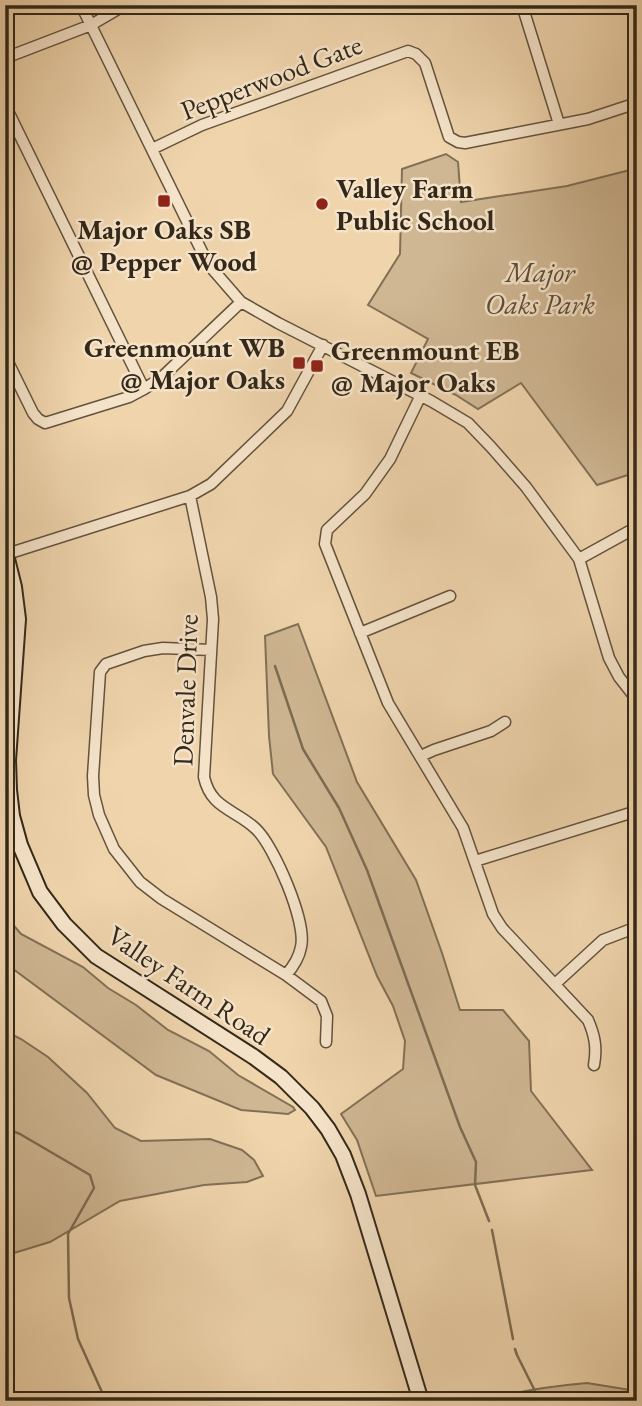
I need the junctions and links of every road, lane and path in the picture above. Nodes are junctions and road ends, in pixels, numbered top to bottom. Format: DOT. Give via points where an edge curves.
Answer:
graph roads {
  1 [pos="80,5"];
  2 [pos="125,5"];
  3 [pos="522,5"];
  4 [pos="91,25"];
  5 [pos="5,58"];
  6 [pos="637,103"];
  7 [pos="5,105"];
  8 [pos="559,124"];
  9 [pos="152,149"];
  10 [pos="241,302"];
  11 [pos="323,345"];
  12 [pos="5,356"];
  13 [pos="144,389"];
  14 [pos="421,395"];
  15 [pos="190,496"];
  16 [pos="637,527"];
  17 [pos="6,552"];
  18 [pos="579,559"];
  19 [pos="450,596"];
  20 [pos="360,633"];
  21 [pos="211,650"];
  22 [pos="637,700"];
  23 [pos="505,722"];
  24 [pos="421,756"];
  25 [pos="637,811"];
  26 [pos="475,861"];
  27 [pos="637,927"];
  28 [pos="286,975"];
  29 [pos="555,984"];
  30 [pos="326,1042"];
  31 [pos="594,1065"];
  32 [pos="421,1401"];
  1 -- 4 [label="street"];
  2 -- 4 [label="street"];
  3 -- 8 [label="street"];
  4 -- 5 [label="street"];
  4 -- 9 [label="street"];
  6 -- 8 [label="street, Pepperwood Gate"];
  7 -- 13 [label="street"];
  8 -- 9 [label="street, Pepperwood Gate" via="458,142 449,137 425,63 408,51 202,125"];
  9 -- 10 [label="street" via="208,264"];
  10 -- 11 [label="street"];
  10 -- 13 [label="street"];
  11 -- 14 [label="street"];
  11 -- 15 [label="street" via="287,411 211,484"];
  12 -- 13 [label="street" via="33,413 45,423"];
  14 -- 18 [label="street" via="462,419 491,447"];
  14 -- 20 [label="street" via="390,459 365,494 327,530 325,544"];
  15 -- 17 [label="street"];
  15 -- 21 [label="street, Denvale Drive" via="211,597"];
  16 -- 18 [label="street"];
  17 -- 32 [label="street, Valley Farm Road" via="18,619 9,790 20,845 40,892 96,956 281,1077 328,1129 358,1194"];
  18 -- 22 [label="street" via="609,658"];
  19 -- 20 [label="street"];
  20 -- 24 [label="street" via="388,703"];
  21 -- 28 [label="street, Denvale Drive" via="206,788 213,799 257,829 282,869 300,921 302,945"];
  21 -- 28 [label="street" via="163,648 106,664 100,673 94,749 97,805 114,849 140,882"];
  23 -- 24 [label="street" via="491,732"];
  24 -- 26 [label="street" via="463,828"];
  25 -- 26 [label="street"];
  26 -- 29 [label="street" via="502,928"];
  27 -- 29 [label="street" via="603,940"];
  28 -- 30 [label="street" via="321,1001 327,1016"];
  29 -- 31 [label="street" via="588,1020 594,1034"];
}
